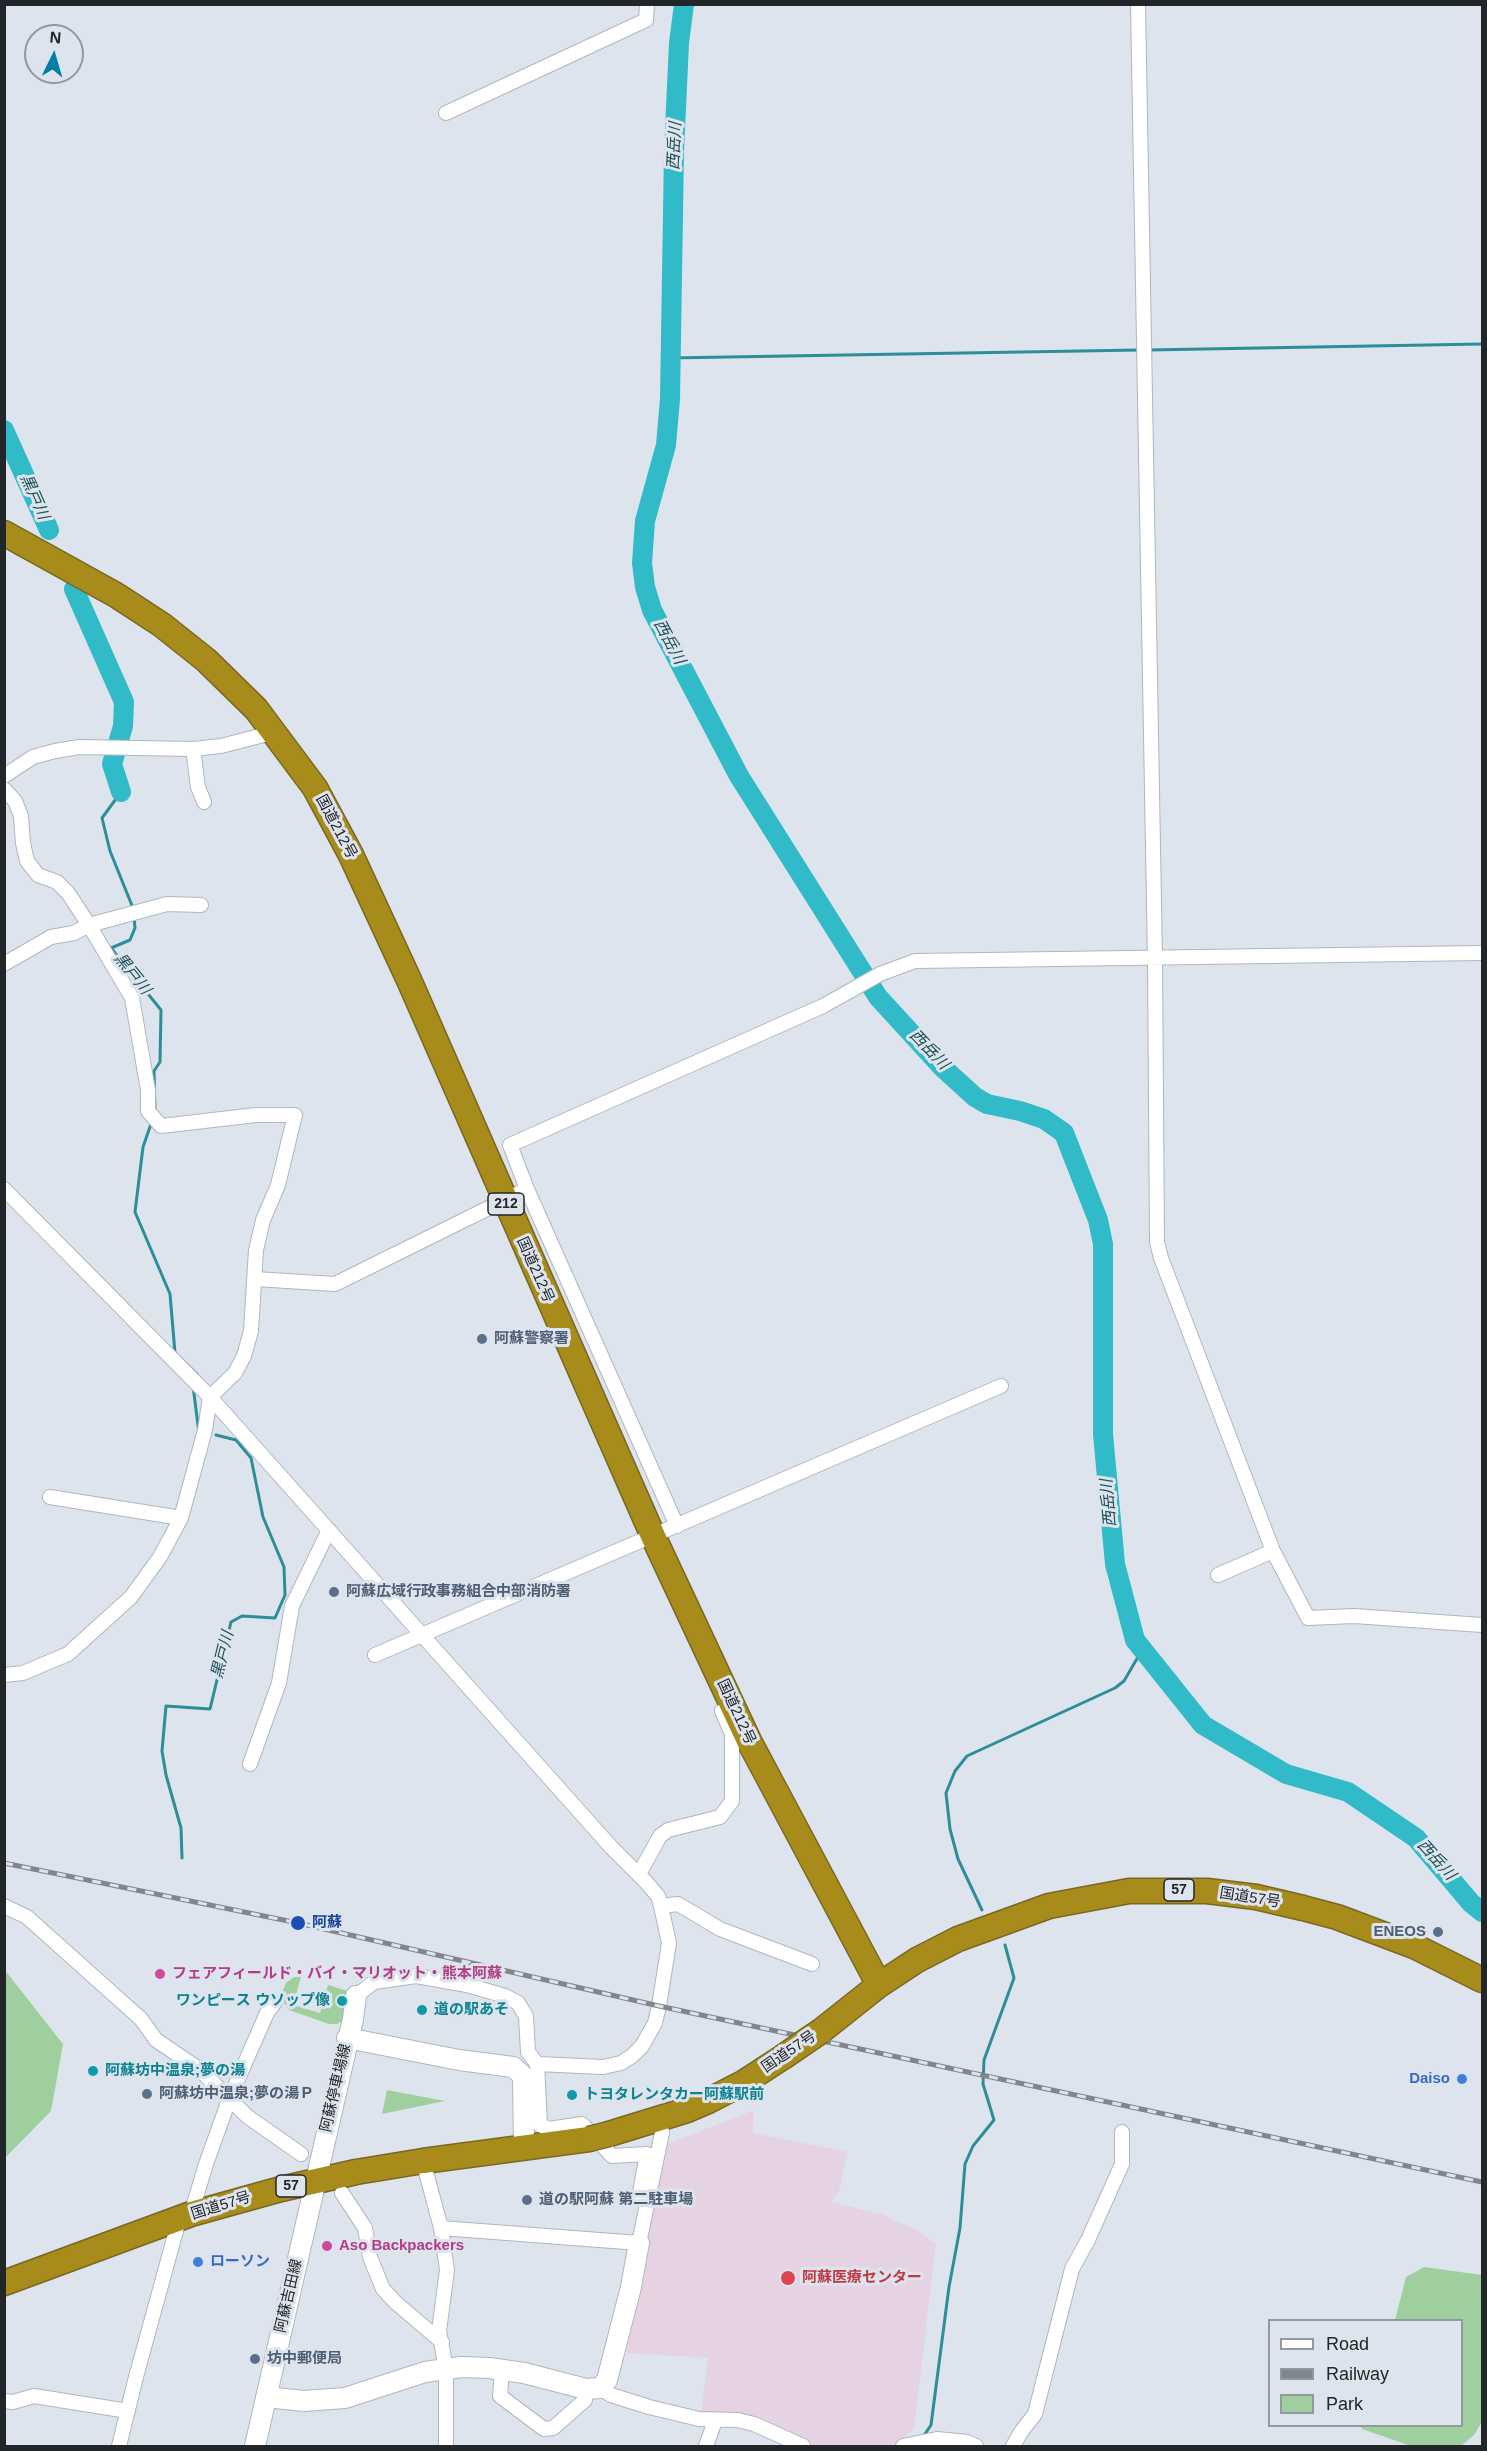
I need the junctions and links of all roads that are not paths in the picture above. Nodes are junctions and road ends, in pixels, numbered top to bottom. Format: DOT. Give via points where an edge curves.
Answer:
graph roads {
  1 [pos="647,4"];
  2 [pos="1138,4"];
  3 [pos="446,113"];
  4 [pos="4,533"];
  5 [pos="275,732"];
  6 [pos="193,749"];
  7 [pos="4,776"];
  8 [pos="4,789"];
  9 [pos="204,802"];
  10 [pos="201,905"];
  11 [pos="89,925"];
  12 [pos="1482,953"];
  13 [pos="1155,959"];
  14 [pos="4,964"];
  15 [pos="4,1189"];
  16 [pos="527,1190"];
  17 [pos="504,1199"];
  18 [pos="255,1279"];
  19 [pos="1001,1386"];
  20 [pos="210,1397"];
  21 [pos="50,1497"];
  22 [pos="181,1518"];
  23 [pos="677,1526"];
  24 [pos="329,1530"];
  25 [pos="653,1536"];
  26 [pos="1273,1551"];
  27 [pos="1218,1575"];
  28 [pos="1482,1624"];
  29 [pos="423,1635"];
  30 [pos="375,1655"];
  31 [pos="4,1675"];
  32 [pos="718,1675"];
  33 [pos="250,1764"];
  34 [pos="639,1874"];
  35 [pos="4,1906"];
  36 [pos="661,1906"];
  37 [pos="812,1964"];
  38 [pos="1482,1980"];
  39 [pos="879,1985"];
  40 [pos="356,1996"];
  41 [pos="275,2002"];
  42 [pos="347,2038"];
  43 [pos="537,2064"];
  44 [pos="230,2097"];
  45 [pos="660,2119"];
  46 [pos="1122,2132"];
  47 [pos="524,2148"];
  48 [pos="301,2154"];
  49 [pos="423,2161"];
  50 [pos="316,2180"];
  51 [pos="342,2193"];
  52 [pos="647,2204"];
  53 [pos="185,2217"];
  54 [pos="441,2228"];
  55 [pos="639,2243"];
  56 [pos="4,2283"];
  57 [pos="442,2342"];
  58 [pos="446,2369"];
  59 [pos="502,2370"];
  60 [pos="600,2388"];
  61 [pos="266,2397"];
  62 [pos="585,2400"];
  63 [pos="4,2401"];
  64 [pos="128,2411"];
  65 [pos="715,2421"];
  66 [pos="119,2446"];
  67 [pos="255,2446"];
  68 [pos="446,2446"];
  69 [pos="706,2446"];
  70 [pos="802,2446"];
  71 [pos="903,2446"];
  72 [pos="976,2446"];
  73 [pos="1014,2446"];
  1 -- 3 [label="street" via="646,20"];
  2 -- 13 [label="street"];
  4 -- 5 [label="highway, 国道212号 / 212" via="162,625 206,660"];
  5 -- 6 [label="street"];
  5 -- 17 [label="highway, 国道212号 / 212" via="315,788 351,855"];
  6 -- 7 [label="street" via="79,747 33,757"];
  6 -- 9 [label="street"];
  8 -- 11 [label="street" via="21,816 27,861 38,875 62,887"];
  10 -- 11 [label="street" via="167,904"];
  11 -- 14 [label="street" via="74,933 51,937"];
  11 -- 18 [label="street" via="132,998 148,1111 161,1126 247,1115 295,1115 278,1185 263,1220"];
  12 -- 13 [label="street"];
  13 -- 16 [label="street" via="915,962 880,974 840,998 510,1145"];
  13 -- 26 [label="street" via="1157,1242"];
  15 -- 20 [label="street"];
  16 -- 17 [label="street"];
  16 -- 23 [label="street"];
  17 -- 18 [label="street" via="335,1284"];
  17 -- 25 [label="highway, 国道212号 / 212"];
  18 -- 20 [label="street" via="251,1332 244,1356 235,1373"];
  19 -- 23 [label="street"];
  20 -- 22 [label="street"];
  20 -- 24 [label="street"];
  21 -- 22 [label="street"];
  22 -- 31 [label="street" via="160,1557 131,1597 68,1654 23,1672"];
  23 -- 25 [label="street"];
  24 -- 29 [label="street"];
  24 -- 33 [label="street" via="292,1606 279,1683"];
  25 -- 29 [label="street"];
  25 -- 32 [label="highway, 国道212号 / 212"];
  26 -- 27 [label="street"];
  26 -- 28 [label="street" via="1308,1618 1354,1616"];
  29 -- 30 [label="street"];
  29 -- 34 [label="street"];
  32 -- 34 [label="street" via="710,1682 732,1734 732,1801 720,1817 668,1830 660,1836"];
  32 -- 39 [label="highway, 国道212号 / 212"];
  34 -- 36 [label="street" via="658,1896"];
  35 -- 44 [label="street" via="27,1917 141,2019 156,2040 199,2068"];
  36 -- 37 [label="street" via="678,1904 720,1929"];
  36 -- 43 [label="street" via="669,1943 667,1965 655,2023 642,2046 621,2062 603,2067"];
  38 -- 39 [label="highway, 国道57号 / 57" via="1414,1946 1337,1917 1256,1897 1181,1890 1129,1891 1049,1906 958,1939"];
  39 -- 45 [label="highway, 国道57号 / 57, bridge" via="821,2031 743,2083"];
  40 -- 42 [label="street, 阿蘇停車場線"];
  40 -- 43 [label="street" via="374,1982 416,1976 506,1996 523,2009 528,2052"];
  41 -- 44 [label="street"];
  42 -- 47 [label="street" via="513,2067 523,2080"];
  42 -- 50 [label="street, 阿蘇停車場線"];
  43 -- 52 [label="street" via="540,2125 549,2129 582,2124 612,2156 647,2154 639,2198"];
  44 -- 48 [label="street" via="248,2116"];
  44 -- 53 [label="street"];
  45 -- 47 [label="highway, 国道57号 / 57" via="599,2137"];
  45 -- 52 [label="street" via="662,2133"];
  46 -- 73 [label="street" via="1122,2164 1072,2269 1035,2414"];
  47 -- 49 [label="highway, 国道57号 / 57"];
  49 -- 50 [label="highway, 国道57号 / 57"];
  49 -- 54 [label="street"];
  50 -- 53 [label="highway, 国道57号 / 57"];
  50 -- 61 [label="street, 阿蘇吉田線"];
  51 -- 57 [label="street" via="365,2228 370,2257 383,2289"];
  52 -- 55 [label="street"];
  53 -- 56 [label="highway, 国道57号 / 57"];
  53 -- 64 [label="street"];
  54 -- 55 [label="street"];
  54 -- 57 [label="street" via="447,2270 439,2331"];
  55 -- 60 [label="street" via="607,2380"];
  57 -- 58 [label="street"];
  58 -- 59 [label="street"];
  58 -- 61 [label="street" via="345,2398 304,2401"];
  58 -- 68 [label="street"];
  59 -- 60 [label="street" via="586,2390"];
  59 -- 62 [label="street" via="500,2396 544,2429 554,2428"];
  60 -- 65 [label="street" via="630,2402"];
  61 -- 67 [label="street, 阿蘇吉田線"];
  63 -- 64 [label="street" via="34,2396"];
  64 -- 66 [label="street"];
  65 -- 69 [label="street"];
  65 -- 70 [label="street" via="753,2424"];
  71 -- 72 [label="street" via="937,2439"];
}
